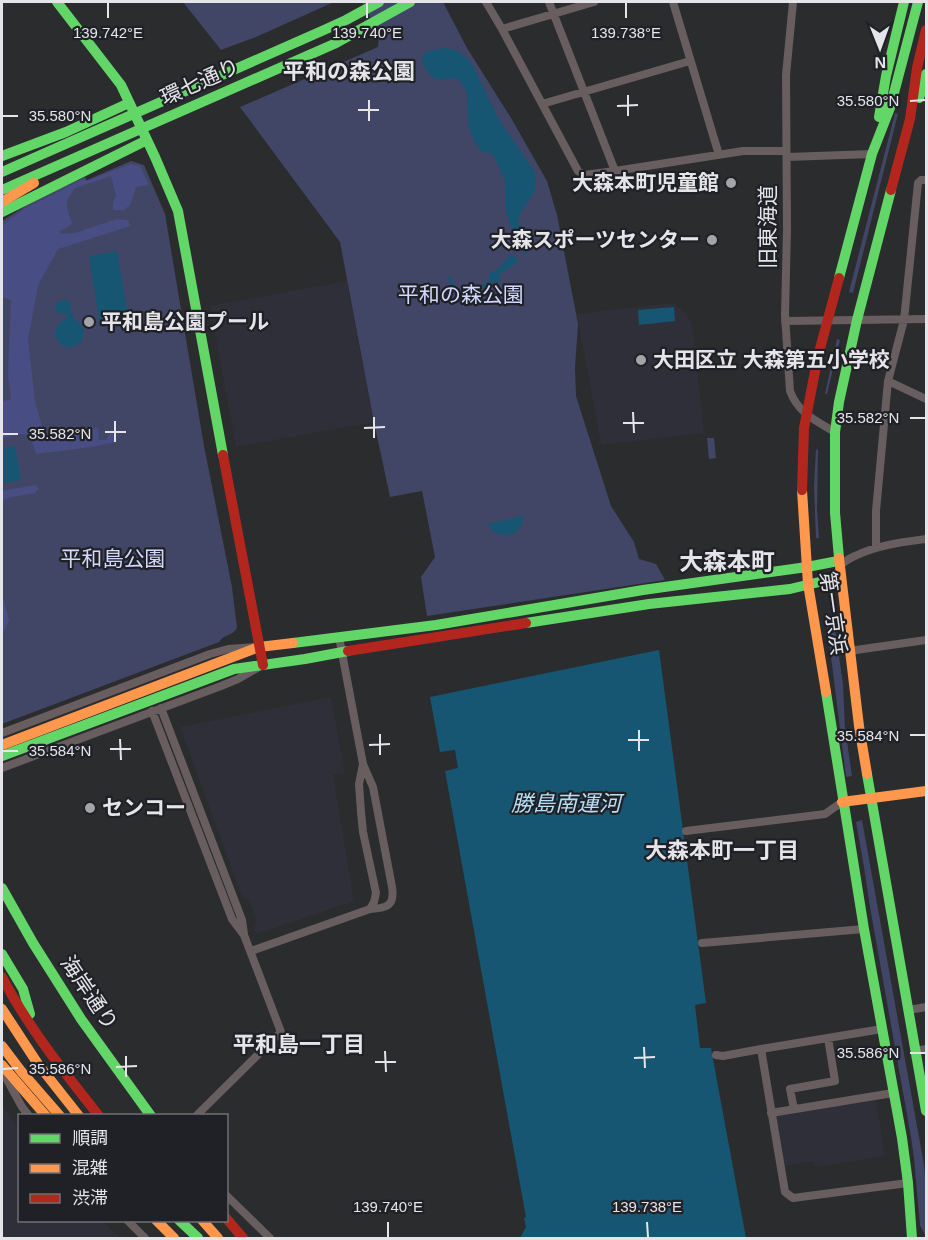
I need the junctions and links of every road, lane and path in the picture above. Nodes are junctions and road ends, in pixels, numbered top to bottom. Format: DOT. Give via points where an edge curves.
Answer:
graph roads {
  1 [pos="57,2"];
  2 [pos="379,2"];
  3 [pos="410,2"];
  4 [pos="486,2"];
  5 [pos="549,2"];
  6 [pos="594,2"];
  7 [pos="673,2"];
  8 [pos="793,2"];
  9 [pos="904,2"];
  10 [pos="918,2"];
  11 [pos="553,14"];
  12 [pos="502,29"];
  13 [pos="927,30"];
  14 [pos="690,61"];
  15 [pos="927,74"];
  16 [pos="925,88"];
  17 [pos="584,92"];
  18 [pos="129,103"];
  19 [pos="542,104"];
  20 [pos="910,119"];
  21 [pos="75,140"];
  22 [pos="147,140"];
  23 [pos="873,148"];
  24 [pos="786,154"];
  25 [pos="81,155"];
  26 [pos="719,155"];
  27 [pos="2,156"];
  28 [pos="2,162"];
  29 [pos="615,171"];
  30 [pos="2,172"];
  31 [pos="927,180"];
  32 [pos="2,190"];
  33 [pos="2,202"];
  34 [pos="2,212"];
  35 [pos="927,319"];
  36 [pos="827,320"];
  37 [pos="857,320"];
  38 [pos="904,320"];
  39 [pos="785,321"];
  40 [pos="888,381"];
  41 [pos="927,399"];
  42 [pos="806,415"];
  43 [pos="835,432"];
  44 [pos="927,539"];
  45 [pos="876,548"];
  46 [pos="838,564"];
  47 [pos="807,567"];
  48 [pos="840,578"];
  49 [pos="808,584"];
  50 [pos="339,637"];
  51 [pos="927,640"];
  52 [pos="259,647"];
  53 [pos="849,651"];
  54 [pos="342,652"];
  55 [pos="263,665"];
  56 [pos="119,707"];
  57 [pos="161,708"];
  58 [pos="152,711"];
  59 [pos="2,733"];
  60 [pos="2,745"];
  61 [pos="2,756"];
  62 [pos="363,764"];
  63 [pos="2,768"];
  64 [pos="927,791"];
  65 [pos="870,798"];
  66 [pos="842,802"];
  67 [pos="686,831"];
  68 [pos="2,888"];
  69 [pos="370,909"];
  70 [pos="864,928"];
  71 [pos="244,935"];
  72 [pos="702,943"];
  73 [pos="2,944"];
  74 [pos="251,951"];
  75 [pos="3,957"];
  76 [pos="2,976"];
  77 [pos="927,1007"];
  78 [pos="2,1009"];
  79 [pos="909,1010"];
  80 [pos="33,1027"];
  81 [pos="882,1029"];
  82 [pos="828,1038"];
  83 [pos="2,1046"];
  84 [pos="760,1049"];
  85 [pos="921,1050"];
  86 [pos="716,1055"];
  87 [pos="2,1065"];
  88 [pos="2,1070"];
  89 [pos="894,1093"];
  90 [pos="794,1109"];
  91 [pos="927,1111"];
  92 [pos="771,1113"];
  93 [pos="27,1114"];
  94 [pos="44,1114"];
  95 [pos="58,1114"];
  96 [pos="77,1114"];
  97 [pos="97,1114"];
  98 [pos="150,1114"];
  99 [pos="198,1114"];
  100 [pos="908,1183"];
  101 [pos="228,1197"];
  102 [pos="228,1220"];
  103 [pos="128,1222"];
  104 [pos="157,1222"];
  105 [pos="180,1222"];
  106 [pos="203,1222"];
  107 [pos="913,1238"];
  108 [pos="145,1239"];
  109 [pos="174,1239"];
  110 [pos="198,1239"];
  111 [pos="218,1239"];
  112 [pos="243,1239"];
  113 [pos="270,1239"];
  1 -- 18 [label="main road" via="121,85"];
  2 -- 21 [label="main road, 環七通り"];
  3 -- 25 [label="main road, 環七通り" via="334,44"];
  4 -- 12 [label="street"];
  5 -- 11 [label="street"];
  6 -- 11 [label="street"];
  7 -- 14 [label="street"];
  8 -- 24 [label="street, 旧東海道" via="786,75"];
  9 -- 23 [label="main road"];
  10 -- 23 [label="main road, 第一京浜" via="890,108"];
  11 -- 12 [label="street"];
  11 -- 17 [label="street"];
  12 -- 19 [label="street"];
  13 -- 20 [label="main road, 第一京浜"];
  14 -- 17 [label="street"];
  14 -- 26 [label="street"];
  15 -- 16 [label="main road"];
  16 -- 20 [label="main road"];
  17 -- 19 [label="street"];
  17 -- 29 [label="street"];
  18 -- 22 [label="main road"];
  18 -- 27 [label="main road"];
  19 -- 29 [label="street" via="578,171 584,175"];
  20 -- 37 [label="main road, 第一京浜"];
  21 -- 28 [label="main road"];
  21 -- 30 [label="main road, 環七通り"];
  22 -- 34 [label="main road"];
  22 -- 52 [label="main road" via="178,211"];
  23 -- 24 [label="street"];
  23 -- 36 [label="main road, 第一京浜"];
  24 -- 26 [label="street" via="743,151"];
  24 -- 39 [label="street, 旧東海道"];
  25 -- 32 [label="main road, 環七通り"];
  25 -- 33 [label="main road"];
  26 -- 29 [label="street"];
  31 -- 38 [label="street" via="918,183"];
  35 -- 38 [label="street"];
  36 -- 37 [label="street"];
  36 -- 39 [label="street"];
  36 -- 42 [label="main road, 第一京浜"];
  37 -- 38 [label="street"];
  37 -- 43 [label="main road, 第一京浜"];
  38 -- 40 [label="street"];
  39 -- 42 [label="street, 旧東海道" via="790,391"];
  40 -- 41 [label="street"];
  40 -- 45 [label="street"];
  42 -- 43 [label="street, 旧東海道"];
  42 -- 47 [label="main road, 第一京浜" via="802,489"];
  43 -- 46 [label="main road, 第一京浜"];
  44 -- 45 [label="street"];
  45 -- 46 [label="street"];
  46 -- 47 [label="main road"];
  46 -- 48 [label="main road, 第一京浜"];
  47 -- 49 [label="main road, 第一京浜"];
  47 -- 50 [label="main road"];
  48 -- 49 [label="main road"];
  48 -- 53 [label="main road, 第一京浜"];
  49 -- 54 [label="main road" via="649,604"];
  49 -- 66 [label="main road, 第一京浜"];
  50 -- 52 [label="main road"];
  50 -- 54 [label="street"];
  51 -- 53 [label="street"];
  52 -- 55 [label="main road"];
  52 -- 56 [label="main road"];
  52 -- 59 [label="street" via="210,654"];
  53 -- 65 [label="main road, 第一京浜"];
  54 -- 55 [label="main road"];
  54 -- 62 [label="street"];
  55 -- 56 [label="main road" via="234,669"];
  55 -- 57 [label="street" via="238,679"];
  56 -- 60 [label="main road"];
  56 -- 61 [label="main road"];
  57 -- 58 [label="street"];
  57 -- 71 [label="street" via="242,920"];
  58 -- 63 [label="street"];
  58 -- 71 [label="street" via="232,919"];
  62 -- 69 [label="street" via="359,784 363,832 376,893"];
  62 -- 69 [label="street" via="373,787 393,893 385,908"];
  64 -- 65 [label="main road"];
  65 -- 66 [label="main road"];
  65 -- 79 [label="main road, 第一京浜"];
  66 -- 67 [label="street" via="825,814"];
  66 -- 70 [label="main road, 第一京浜"];
  68 -- 98 [label="main road, 海岸通り" via="81,1018"];
  69 -- 74 [label="street"];
  70 -- 72 [label="street"];
  70 -- 81 [label="main road, 第一京浜"];
  71 -- 74 [label="street"];
  73 -- 75 [label="main road"];
  74 -- 99 [label="street" via="282,1032"];
  75 -- 80 [label="main road" via="23,989"];
  76 -- 80 [label="main road"];
  77 -- 79 [label="street"];
  78 -- 96 [label="main road" via="28,1051"];
  79 -- 85 [label="main road, 第一京浜"];
  80 -- 97 [label="main road"];
  81 -- 82 [label="street"];
  81 -- 89 [label="main road, 第一京浜"];
  82 -- 84 [label="street"];
  82 -- 90 [label="street" via="835,1081 790,1089"];
  83 -- 95 [label="main road"];
  84 -- 86 [label="street"];
  84 -- 92 [label="street"];
  85 -- 91 [label="main road, 第一京浜"];
  87 -- 94 [label="main road"];
  88 -- 93 [label="street"];
  89 -- 90 [label="street"];
  89 -- 100 [label="main road, 第一京浜"];
  90 -- 92 [label="street"];
  92 -- 100 [label="street" via="785,1192 793,1198"];
  100 -- 107 [label="main road, 第一京浜"];
  101 -- 113 [label="street"];
  102 -- 112 [label="main road"];
  103 -- 108 [label="street"];
  104 -- 109 [label="main road"];
  105 -- 110 [label="main road"];
  106 -- 111 [label="main road"];
}
